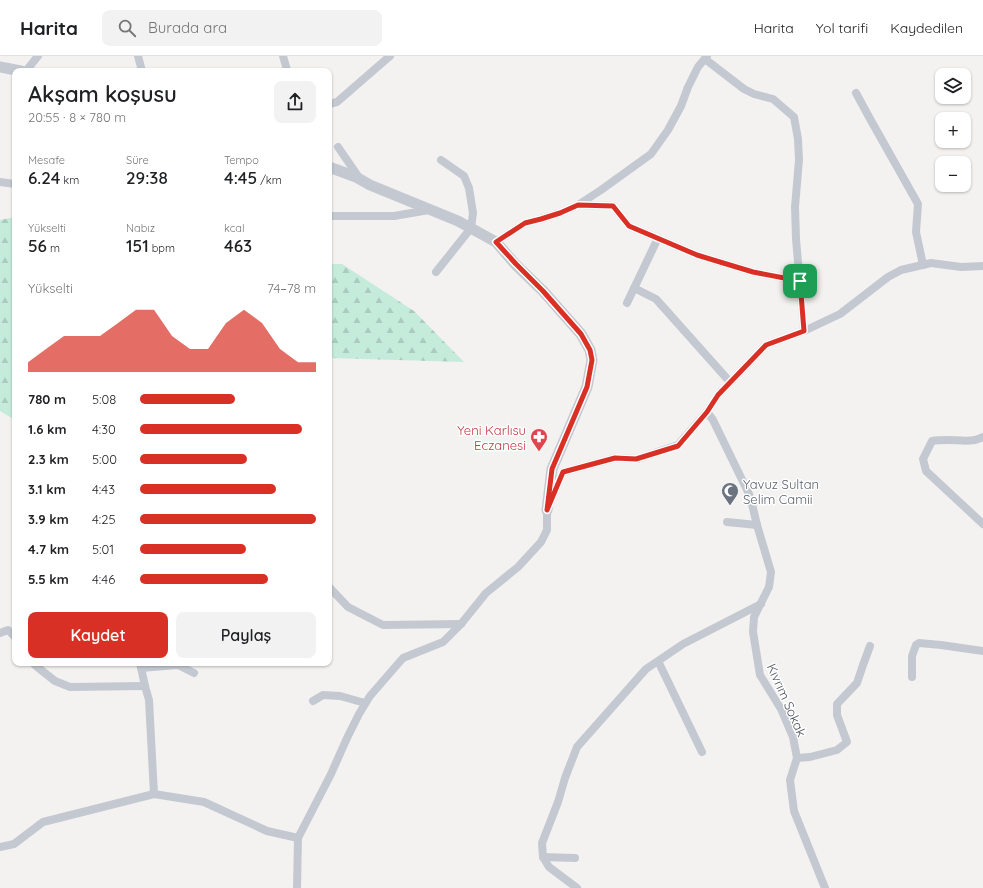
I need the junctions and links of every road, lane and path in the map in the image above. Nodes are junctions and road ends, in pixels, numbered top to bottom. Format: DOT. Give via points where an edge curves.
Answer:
graph roads {
  1 [pos="38,56"];
  2 [pos="138,56"];
  3 [pos="283,56"];
  4 [pos="390,56"];
  5 [pos="706,57"];
  6 [pos="0,67"];
  7 [pos="28,68"];
  8 [pos="141,68"];
  9 [pos="286,68"];
  10 [pos="12,69"];
  11 [pos="856,93"];
  12 [pos="332,103"];
  13 [pos="338,147"];
  14 [pos="441,160"];
  15 [pos="332,167"];
  16 [pos="361,180"];
  17 [pos="0,182"];
  18 [pos="12,184"];
  19 [pos="578,205"];
  20 [pos="430,210"];
  21 [pos="332,217"];
  22 [pos="471,228"];
  23 [pos="658,238"];
  24 [pos="496,242"];
  25 [pos="923,265"];
  26 [pos="983,266"];
  27 [pos="436,272"];
  28 [pos="800,281"];
  29 [pos="634,288"];
  30 [pos="627,303"];
  31 [pos="804,331"];
  32 [pos="730,382"];
  33 [pos="707,412"];
  34 [pos="983,437"];
  35 [pos="547,510"];
  36 [pos="727,522"];
  37 [pos="983,524"];
  38 [pos="756,526"];
  39 [pos="332,590"];
  40 [pos="761,604"];
  41 [pos="461,624"];
  42 [pos="0,633"];
  43 [pos="12,634"];
  44 [pos="870,646"];
  45 [pos="983,651"];
  46 [pos="658,661"];
  47 [pos="36,666"];
  48 [pos="141,666"];
  49 [pos="180,666"];
  50 [pos="194,673"];
  51 [pos="912,677"];
  52 [pos="145,686"];
  53 [pos="313,701"];
  54 [pos="365,703"];
  55 [pos="702,752"];
  56 [pos="797,758"];
  57 [pos="154,794"];
  58 [pos="298,838"];
  59 [pos="0,847"];
  60 [pos="543,857"];
  61 [pos="575,858"];
  62 [pos="297,888"];
  63 [pos="577,888"];
  64 [pos="825,888"];
  1 -- 7 [label="street"];
  2 -- 8 [label="street"];
  3 -- 9 [label="street"];
  4 -- 12 [label="street" via="337,102"];
  5 -- 19 [label="street" via="698,67 668,130 651,154"];
  5 -- 28 [label="street" via="744,89 773,98 794,117 798,139 795,207"];
  6 -- 10 [label="street"];
  11 -- 25 [label="street" via="918,204 916,232"];
  13 -- 16 [label="street"];
  14 -- 22 [label="street" via="464,176 469,188 473,213"];
  15 -- 16 [label="street"];
  16 -- 20 [label="street"];
  17 -- 18 [label="street"];
  19 -- 23 [label="street" via="613,206 629,226"];
  19 -- 24 [label="street" via="525,223"];
  20 -- 21 [label="street" via="394,216"];
  20 -- 22 [label="street"];
  22 -- 24 [label="street"];
  22 -- 27 [label="street"];
  23 -- 28 [label="street" via="697,255 753,272"];
  23 -- 29 [label="street"];
  24 -- 35 [label="street" via="581,334 590,350 592,360 587,387 552,469"];
  25 -- 26 [label="street" via="931,263 961,267"];
  25 -- 31 [label="street" via="901,270 888,277 840,314"];
  28 -- 31 [label="street"];
  29 -- 30 [label="street"];
  29 -- 32 [label="street" via="656,299"];
  31 -- 32 [label="street" via="766,345"];
  32 -- 33 [label="street"];
  33 -- 35 [label="street" via="678,446 636,459 615,458 563,472"];
  33 -- 38 [label="street, Kıvrım Sokak" via="749,494"];
  34 -- 37 [label="street" via="964,441 932,441 923,459 926,470"];
  35 -- 41 [label="street" via="547,530 541,542 518,568 486,593"];
  36 -- 38 [label="street"];
  38 -- 40 [label="street, Kıvrım Sokak" via="771,572 769,586"];
  39 -- 41 [label="street" via="348,607 383,626"];
  40 -- 46 [label="street" via="683,644"];
  40 -- 56 [label="street, Kıvrım Sokak" via="754,617 753,632 760,675 781,709 793,737"];
  41 -- 54 [label="street" via="443,642 403,658"];
  42 -- 43 [label="street" via="8,630"];
  44 -- 56 [label="street" via="857,683 837,704 837,715 847,742 838,750"];
  45 -- 51 [label="street" via="941,645 916,645 912,656"];
  46 -- 55 [label="street"];
  46 -- 60 [label="street" via="646,669 577,747 542,844"];
  47 -- 52 [label="street" via="55,681 70,687"];
  48 -- 52 [label="street"];
  49 -- 50 [label="street"];
  52 -- 57 [label="street" via="149,700"];
  53 -- 54 [label="street" via="323,695 340,696"];
  54 -- 58 [label="street"];
  56 -- 64 [label="street, Kıvrım Sokak" via="790,780 794,810"];
  57 -- 58 [label="street" via="204,802 267,831"];
  57 -- 59 [label="street" via="43,822 14,844"];
  58 -- 62 [label="street"];
  60 -- 61 [label="street"];
  60 -- 63 [label="street" via="549,867"];
}
